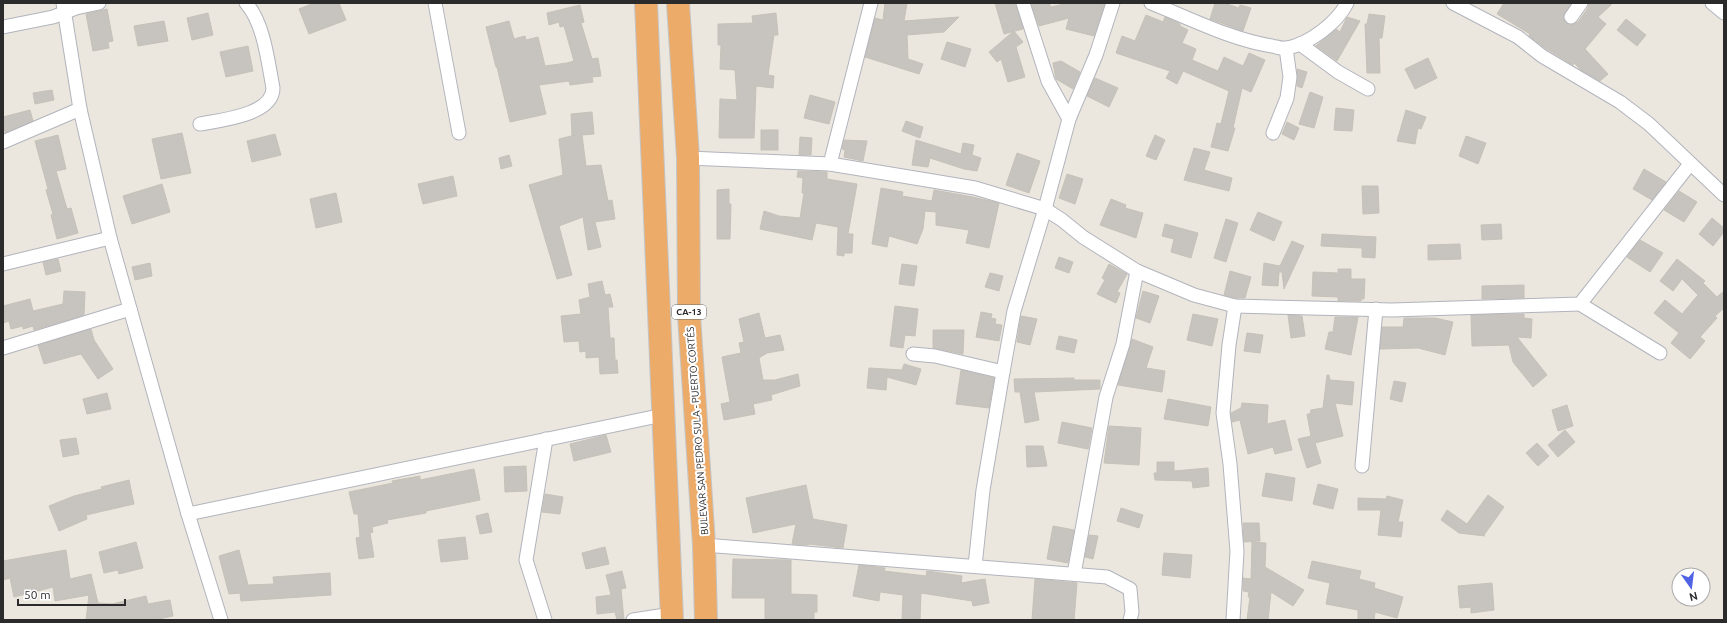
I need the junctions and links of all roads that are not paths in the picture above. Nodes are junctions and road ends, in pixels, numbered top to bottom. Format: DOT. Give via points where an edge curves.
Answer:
graph roads {
  1 [pos="99,3"];
  2 [pos="246,3"];
  3 [pos="435,3"];
  4 [pos="646,3"];
  5 [pos="678,3"];
  6 [pos="871,3"];
  7 [pos="1022,3"];
  8 [pos="1113,3"];
  9 [pos="1151,3"];
  10 [pos="1347,3"];
  11 [pos="1453,3"];
  12 [pos="1581,3"];
  13 [pos="1712,3"];
  14 [pos="63,8"];
  15 [pos="1724,13"];
  16 [pos="1571,17"];
  17 [pos="3,27"];
  18 [pos="1300,44"];
  19 [pos="1286,48"];
  20 [pos="1368,89"];
  21 [pos="80,108"];
  22 [pos="1069,119"];
  23 [pos="200,124"];
  24 [pos="459,133"];
  25 [pos="1273,133"];
  26 [pos="3,142"];
  27 [pos="688,158"];
  28 [pos="830,164"];
  29 [pos="1690,164"];
  30 [pos="1724,194"];
  31 [pos="1045,209"];
  32 [pos="110,238"];
  33 [pos="3,264"];
  34 [pos="1137,271"];
  35 [pos="1580,304"];
  36 [pos="1235,306"];
  37 [pos="130,309"];
  38 [pos="1376,309"];
  39 [pos="3,348"];
  40 [pos="1660,353"];
  41 [pos="913,354"];
  42 [pos="1003,372"];
  43 [pos="663,415"];
  44 [pos="546,439"];
  45 [pos="1362,466"];
  46 [pos="188,514"];
  47 [pos="704,545"];
  48 [pos="975,566"];
  49 [pos="1074,574"];
  50 [pos="672,617"];
  51 [pos="221,620"];
  52 [pos="545,620"];
  53 [pos="633,620"];
  54 [pos="706,620"];
  55 [pos="1130,620"];
  56 [pos="1232,620"];
  1 -- 14 [label="street"];
  2 -- 23 [label="street" via="259,25 274,88 273,94 265,104 245,115"];
  3 -- 24 [label="street"];
  4 -- 43 [label="highway, CA-13"];
  5 -- 27 [label="highway, BULEVAR SAN PEDRO SULA - PUERTO CORTÉS / CA-13"];
  6 -- 28 [label="street"];
  7 -- 22 [label="street" via="1048,81"];
  8 -- 22 [label="street" via="1096,55"];
  9 -- 19 [label="street" via="1258,44"];
  10 -- 18 [label="street" via="1319,34"];
  11 -- 29 [label="street" via="1518,36 1542,56 1620,102 1649,124"];
  12 -- 16 [label="street"];
  13 -- 15 [label="street"];
  14 -- 17 [label="street" via="53,17"];
  14 -- 21 [label="street"];
  18 -- 19 [label="street"];
  18 -- 20 [label="street" via="1338,72"];
  19 -- 25 [label="street" via="1290,77 1287,98"];
  21 -- 26 [label="street"];
  21 -- 32 [label="street"];
  22 -- 31 [label="street"];
  27 -- 28 [label="street"];
  27 -- 47 [label="highway, BULEVAR SAN PEDRO SULA - PUERTO CORTÉS / CA-13" via="689,315"];
  28 -- 31 [label="street" via="975,188"];
  29 -- 30 [label="street"];
  29 -- 35 [label="street"];
  31 -- 34 [label="street" via="1083,238"];
  31 -- 42 [label="street" via="1014,311"];
  32 -- 33 [label="street"];
  32 -- 37 [label="street"];
  34 -- 36 [label="street" via="1194,295"];
  34 -- 49 [label="street" via="1123,344 1106,397"];
  35 -- 38 [label="street"];
  35 -- 40 [label="street"];
  36 -- 38 [label="street"];
  36 -- 56 [label="street" via="1223,413 1237,551"];
  37 -- 39 [label="street"];
  37 -- 46 [label="street"];
  38 -- 45 [label="street"];
  41 -- 42 [label="street" via="935,356"];
  42 -- 48 [label="street" via="983,490"];
  43 -- 44 [label="street"];
  43 -- 50 [label="highway, CA-13"];
  44 -- 46 [label="street"];
  44 -- 52 [label="street" via="526,560"];
  46 -- 51 [label="street"];
  47 -- 48 [label="street"];
  47 -- 54 [label="highway, BULEVAR SAN PEDRO SULA - PUERTO CORTÉS / CA-13"];
  48 -- 49 [label="street"];
  49 -- 55 [label="street" via="1107,577 1130,589"];
  50 -- 53 [label="street"];
}
